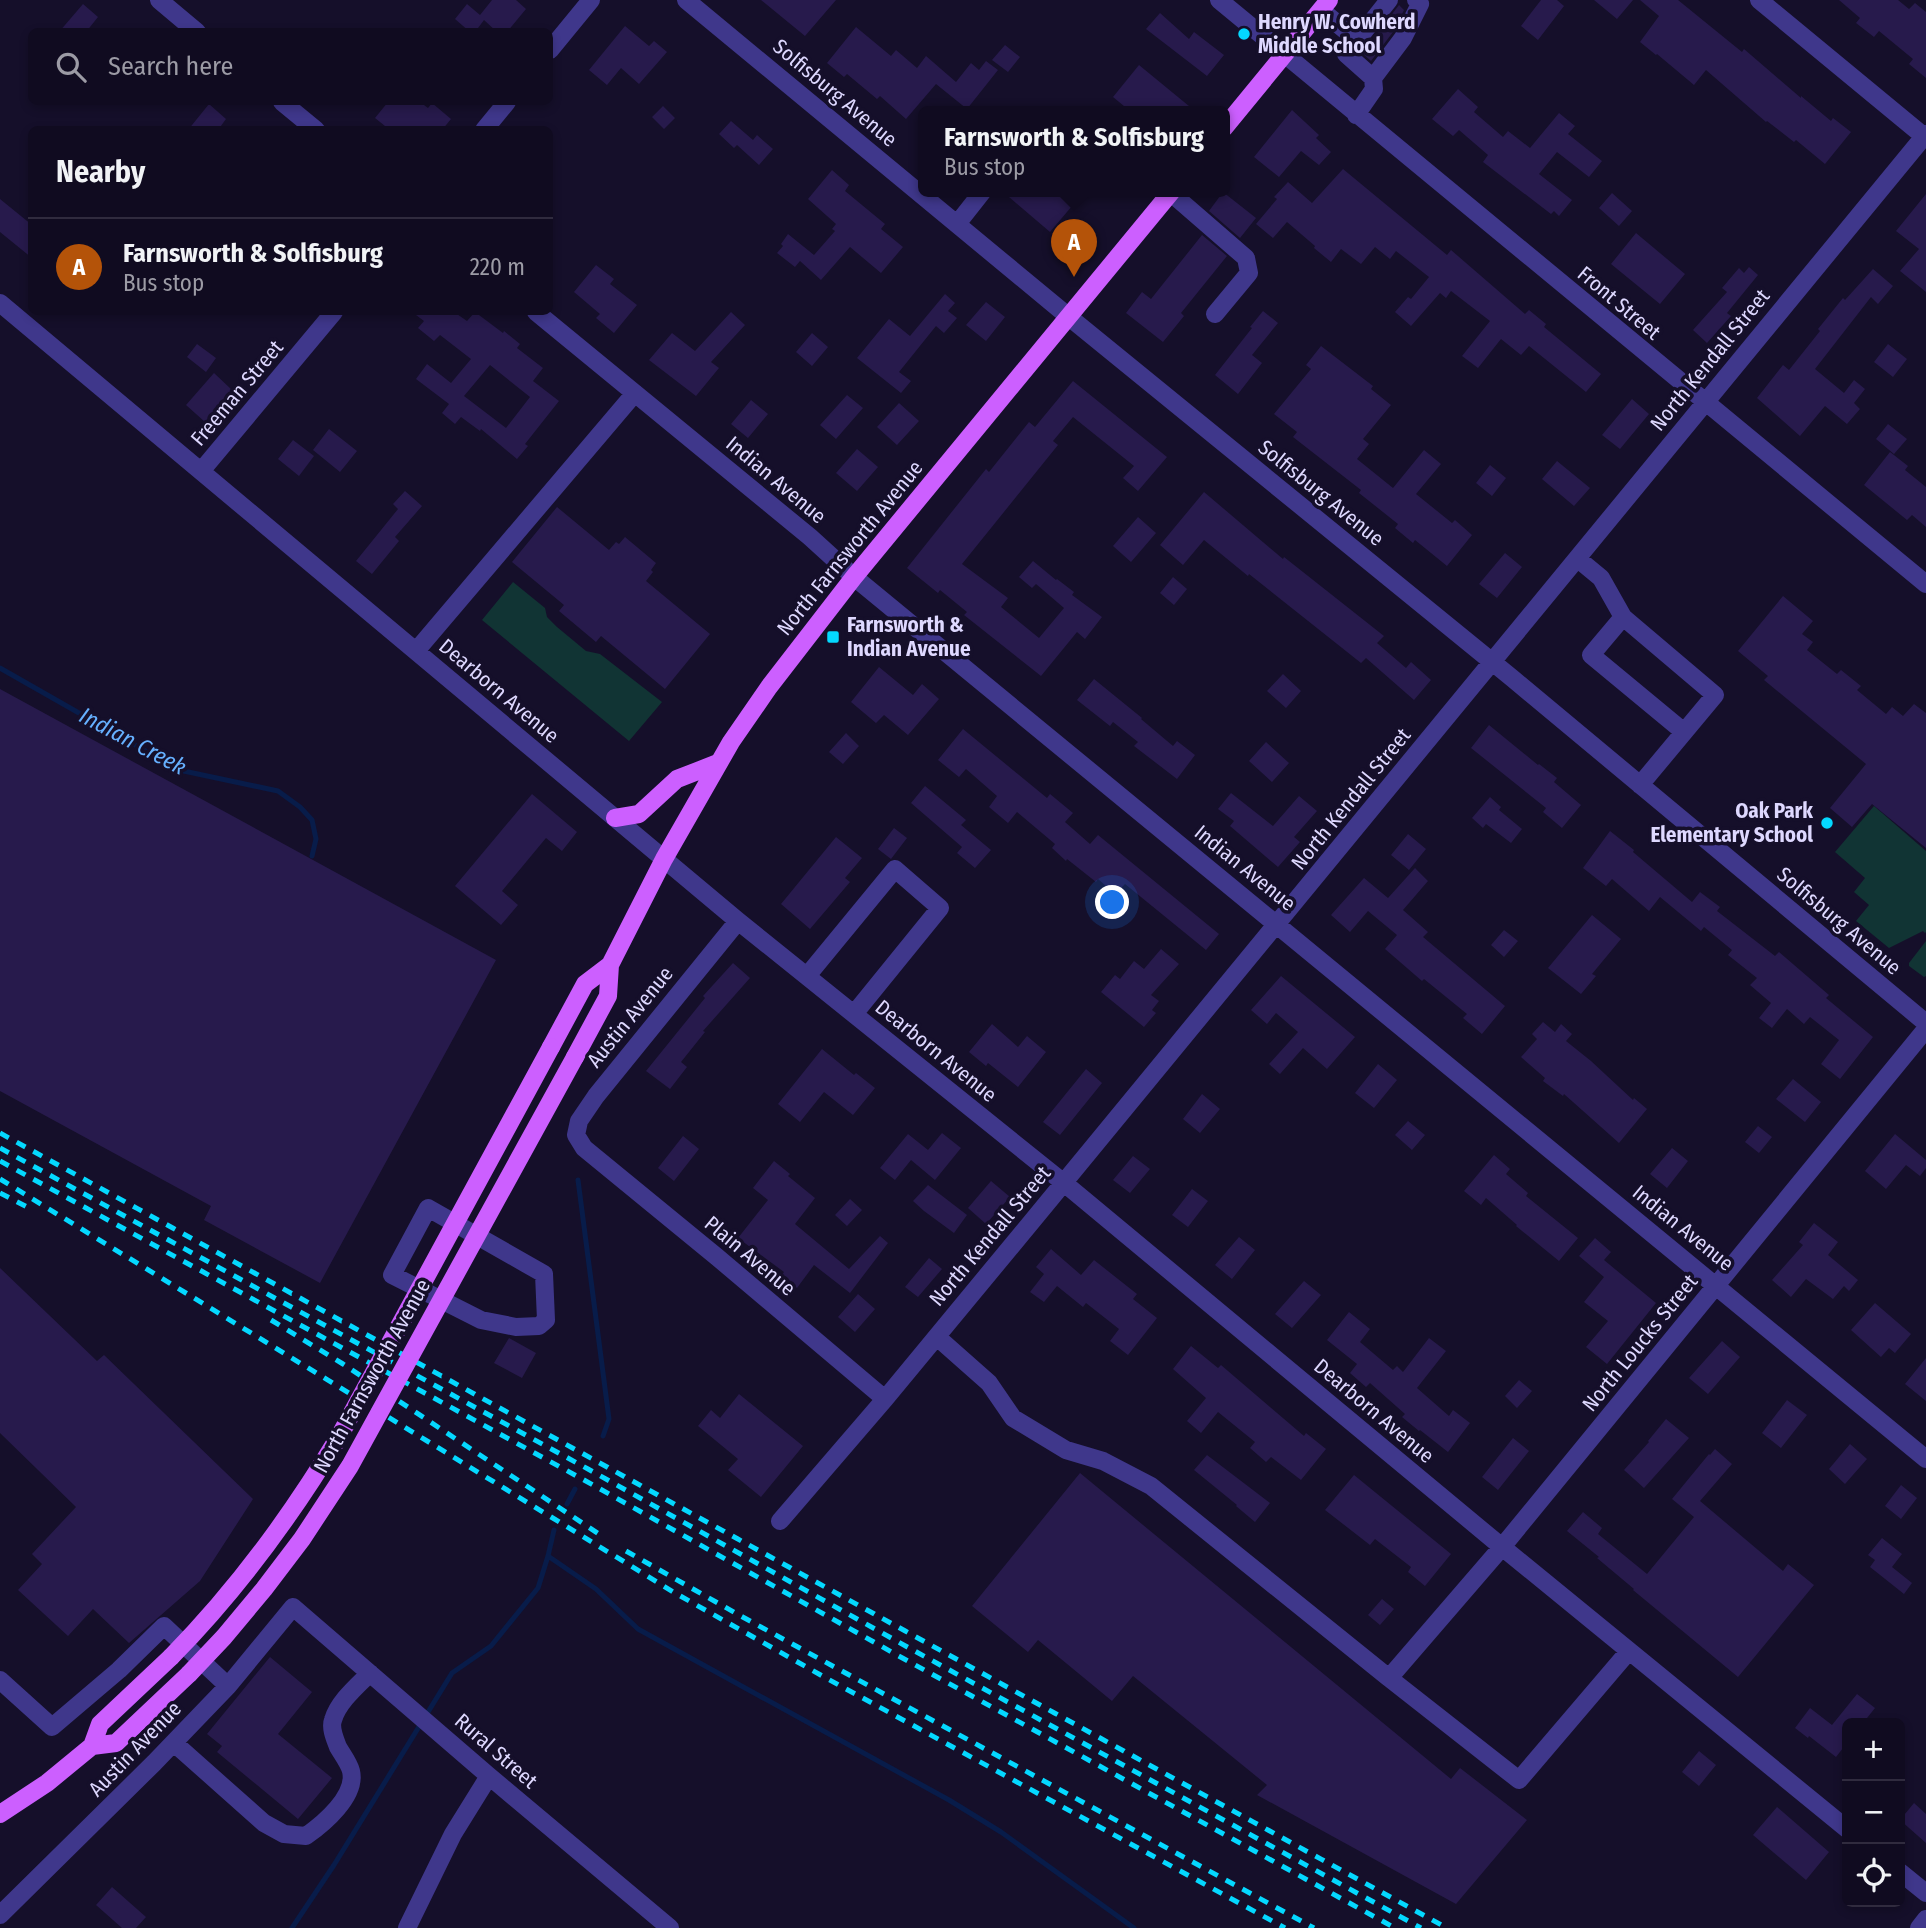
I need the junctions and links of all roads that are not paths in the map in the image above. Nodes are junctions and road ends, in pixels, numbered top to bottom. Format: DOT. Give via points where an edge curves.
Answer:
graph roads {
  1 [pos="159,0"];
  2 [pos="591,0"];
  3 [pos="686,0"];
  4 [pos="1219,0"];
  5 [pos="1389,0"];
  6 [pos="1416,0"];
  7 [pos="1759,0"];
  8 [pos="1325,5"];
  9 [pos="192,28"];
  10 [pos="1357,40"];
  11 [pos="553,46"];
  12 [pos="1284,55"];
  13 [pos="1373,79"];
  14 [pos="286,105"];
  15 [pos="505,105"];
  16 [pos="1356,115"];
  17 [pos="1230,121"];
  18 [pos="311,126"];
  19 [pos="487,126"];
  20 [pos="1925,136"];
  21 [pos="918,192"];
  22 [pos="924,197"];
  23 [pos="978,197"];
  24 [pos="1168,197"];
  25 [pos="1178,197"];
  26 [pos="957,224"];
  27 [pos="0,303"];
  28 [pos="1215,314"];
  29 [pos="331,315"];
  30 [pos="540,315"];
  31 [pos="1069,317"];
  32 [pos="635,393"];
  33 [pos="1704,402"];
  34 [pos="202,470"];
  35 [pos="1578,559"];
  36 [pos="854,577"];
  37 [pos="1926,584"];
  38 [pos="1623,617"];
  39 [pos="416,650"];
  40 [pos="1493,662"];
  41 [pos="1684,732"];
  42 [pos="718,763"];
  43 [pos="1640,785"];
  44 [pos="615,818"];
  45 [pos="664,859"];
  46 [pos="738,921"];
  47 [pos="1277,924"];
  48 [pos="610,965"];
  49 [pos="807,976"];
  50 [pos="854,1014"];
  51 [pos="1926,1023"];
  52 [pos="1926,1029"];
  53 [pos="584,1148"];
  54 [pos="1064,1183"];
  55 [pos="1717,1285"];
  56 [pos="546,1320"];
  57 [pos="937,1337"];
  58 [pos="885,1399"];
  59 [pos="1926,1459"];
  60 [pos="780,1521"];
  61 [pos="1502,1547"];
  62 [pos="293,1607"];
  63 [pos="1629,1651"];
  64 [pos="370,1672"];
  65 [pos="1389,1678"];
  66 [pos="0,1679"];
  67 [pos="228,1685"];
  68 [pos="174,1743"];
  69 [pos="92,1746"];
  70 [pos="489,1776"];
  71 [pos="0,1814"];
  72 [pos="1842,1825"];
  73 [pos="1905,1876"];
  74 [pos="1926,1893"];
  75 [pos="0,1915"];
  76 [pos="1926,1919"];
  77 [pos="407,1928"];
  78 [pos="670,1928"];
  79 [pos="1919,1928"];
  1 -- 9 [label="street"];
  2 -- 11 [label="street"];
  3 -- 21 [label="street, Solfisburg Avenue"];
  4 -- 12 [label="street, Front Street"];
  5 -- 10 [label="street"];
  6 -- 13 [label="street" via="1420,4 1404,38"];
  7 -- 20 [label="street"];
  8 -- 10 [label="street"];
  8 -- 12 [label="main road"];
  10 -- 13 [label="street" via="1346,54"];
  12 -- 16 [label="street, Front Street"];
  12 -- 17 [label="main road"];
  13 -- 16 [label="street" via="1374,89"];
  14 -- 18 [label="street"];
  15 -- 19 [label="street"];
  16 -- 33 [label="street, Front Street"];
  20 -- 33 [label="street, North Kendall Street"];
  22 -- 26 [label="street, Solfisburg Avenue"];
  23 -- 26 [label="street"];
  24 -- 31 [label="main road, North Farnsworth Avenue"];
  25 -- 28 [label="street" via="1246,258 1249,273"];
  26 -- 31 [label="street, Solfisburg Avenue"];
  27 -- 34 [label="street, Dearborn Avenue"];
  29 -- 34 [label="street, Freeman Street"];
  30 -- 32 [label="street, Indian Avenue"];
  31 -- 36 [label="main road, North Farnsworth Avenue"];
  31 -- 40 [label="street, Solfisburg Avenue"];
  32 -- 36 [label="street, Indian Avenue"];
  32 -- 39 [label="street"];
  33 -- 35 [label="street, North Kendall Street"];
  33 -- 37 [label="street, Front Street"];
  34 -- 39 [label="street, Dearborn Avenue"];
  35 -- 38 [label="street" via="1601,578"];
  35 -- 40 [label="street, North Kendall Street"];
  36 -- 42 [label="main road, North Farnsworth Avenue" via="769,687"];
  36 -- 47 [label="street, Indian Avenue"];
  38 -- 41 [label="street" via="1715,695"];
  38 -- 41 [label="street" via="1591,655"];
  39 -- 44 [label="street, Dearborn Avenue"];
  40 -- 43 [label="street, Solfisburg Avenue"];
  40 -- 47 [label="street, North Kendall Street"];
  41 -- 43 [label="street"];
  42 -- 44 [label="main road" via="677,779 639,814"];
  42 -- 45 [label="main road, North Farnsworth Avenue"];
  43 -- 51 [label="street, Solfisburg Avenue"];
  44 -- 45 [label="street, Dearborn Avenue"];
  45 -- 46 [label="street, Dearborn Avenue"];
  45 -- 48 [label="main road, North Farnsworth Avenue"];
  46 -- 49 [label="street, Dearborn Avenue"];
  46 -- 53 [label="street, Austin Avenue" via="579,1121 576,1135"];
  47 -- 54 [label="street, North Kendall Street"];
  47 -- 55 [label="street, Indian Avenue"];
  48 -- 69 [label="main road, North Farnsworth Avenue, bridge" via="585,984 307,1489 228,1595 100,1724"];
  48 -- 69 [label="main road, North Farnsworth Avenue, bridge" via="608,996 350,1466 302,1539 189,1674 116,1743"];
  49 -- 50 [label="street, Dearborn Avenue"];
  49 -- 50 [label="street" via="895,869 940,908"];
  50 -- 54 [label="street, Dearborn Avenue"];
  52 -- 55 [label="street, North Loucks Street"];
  53 -- 58 [label="street, Plain Avenue"];
  54 -- 57 [label="street, North Kendall Street"];
  54 -- 61 [label="street, Dearborn Avenue"];
  55 -- 59 [label="street, Indian Avenue"];
  55 -- 61 [label="street, North Loucks Street"];
  56 -- 56 [label="street" via="544,1274 428,1208 392,1275 481,1321 516,1327 539,1326"];
  57 -- 58 [label="street, North Kendall Street"];
  57 -- 65 [label="street" via="989,1383 1013,1418 1066,1450 1103,1461 1152,1486"];
  58 -- 60 [label="street, North Kendall Street"];
  61 -- 63 [label="street, Dearborn Avenue"];
  61 -- 65 [label="street, North Loucks Street"];
  62 -- 64 [label="street, Rural Street"];
  62 -- 67 [label="street, Austin Avenue"];
  63 -- 65 [label="street" via="1519,1780"];
  63 -- 72 [label="street, Dearborn Avenue"];
  64 -- 68 [label="street" via="332,1721 334,1738 351,1772 351,1787 324,1823 306,1836 284,1834 264,1823"];
  64 -- 70 [label="street, Rural Street"];
  66 -- 67 [label="street" via="52,1727 164,1626"];
  67 -- 68 [label="street, Austin Avenue"];
  68 -- 75 [label="street, Austin Avenue"];
  69 -- 71 [label="main road, North Farnsworth Avenue"];
  70 -- 77 [label="street" via="453,1834"];
  70 -- 78 [label="street, Rural Street"];
  73 -- 74 [label="street"];
  76 -- 79 [label="street"];
}
